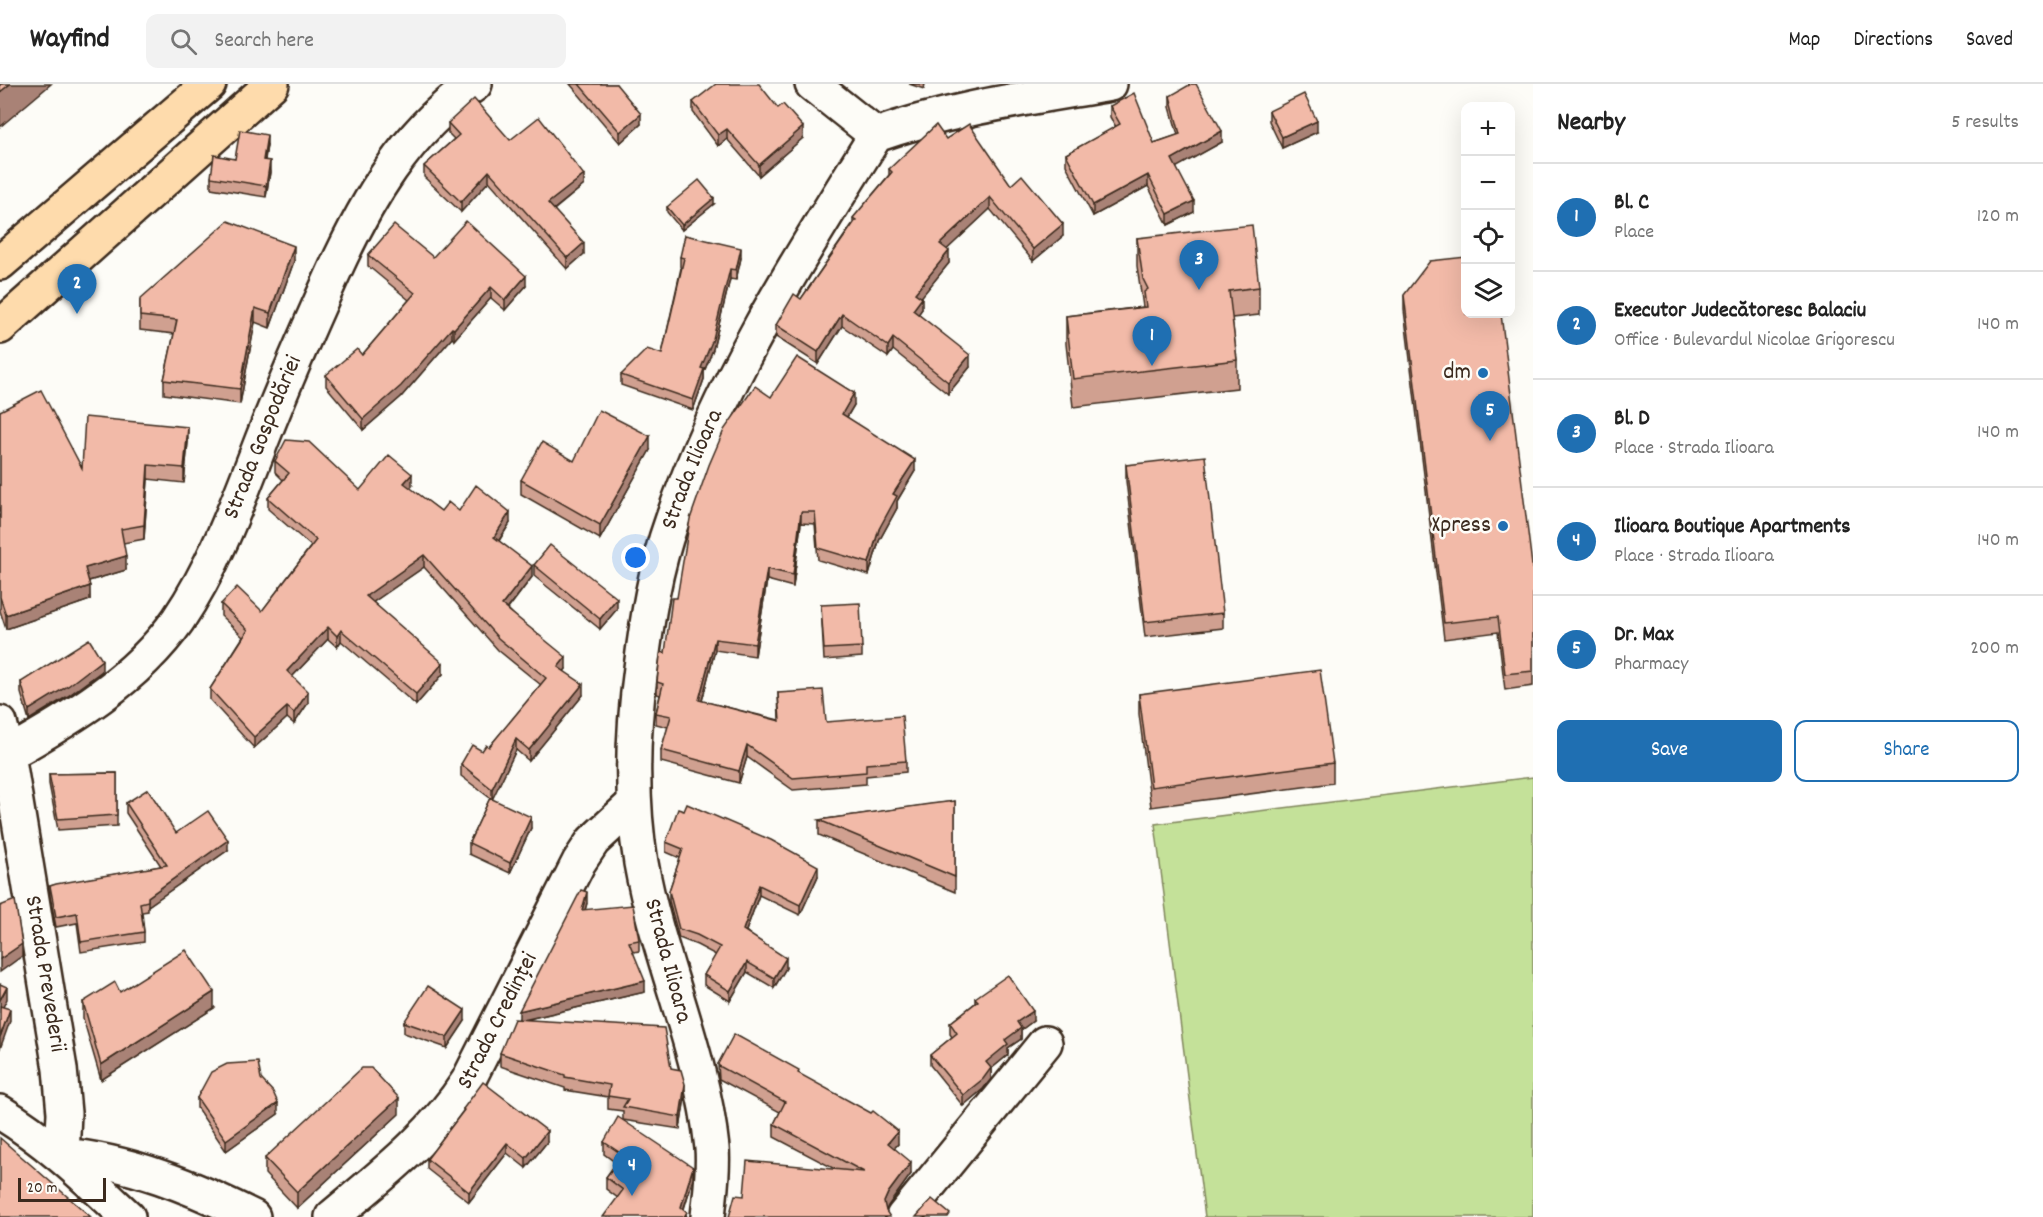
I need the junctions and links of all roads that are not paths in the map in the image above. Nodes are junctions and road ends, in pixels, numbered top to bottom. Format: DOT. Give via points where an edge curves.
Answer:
graph roads {
  1 [pos="209,84"];
  2 [pos="272,84"];
  3 [pos="475,84"];
  4 [pos="1110,84"];
  5 [pos="817,86"];
  6 [pos="876,135"];
  7 [pos="0,263"];
  8 [pos="0,327"];
  9 [pos="4,739"];
  10 [pos="633,804"];
  11 [pos="1045,1043"];
  12 [pos="0,1112"];
  13 [pos="62,1155"];
  14 [pos="128,1217"];
  15 [pos="253,1217"];
  16 [pos="332,1217"];
  17 [pos="708,1217"];
  18 [pos="903,1217"];
  1 -- 7 [label="main road"];
  2 -- 8 [label="main road"];
  3 -- 9 [label="street, Strada Gospodăriei" via="422,129 367,206 290,371 224,537 177,621 150,654 115,686 58,724"];
  4 -- 6 [label="street" via="953,112"];
  5 -- 6 [label="street"];
  6 -- 10 [label="street, Strada Ilioara" via="761,323 705,436 671,523 648,612 633,742"];
  9 -- 13 [label="street, Strada Prevederii" via="60,1069"];
  10 -- 16 [label="street, Strada Credinței" via="593,841 579,862 453,1104 406,1155"];
  10 -- 17 [label="street, Strada Ilioara" via="650,903 706,1109 712,1151"];
  11 -- 18 [label="street"];
  12 -- 13 [label="street"];
  13 -- 14 [label="street"];
  13 -- 15 [label="street" via="120,1164 212,1197"];
}
